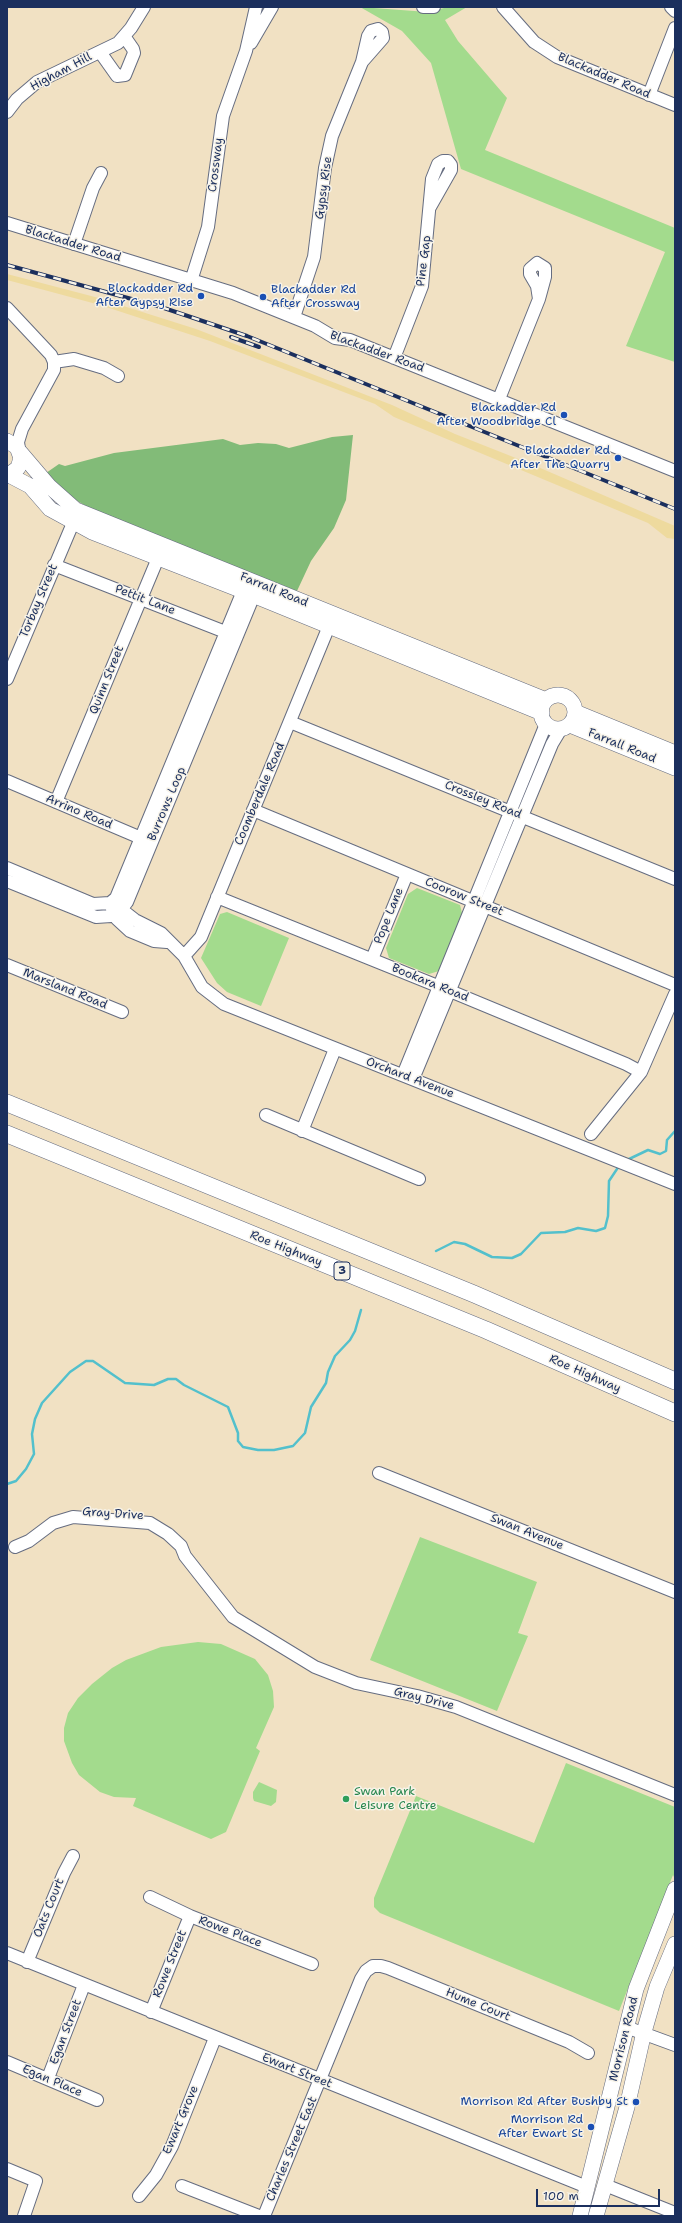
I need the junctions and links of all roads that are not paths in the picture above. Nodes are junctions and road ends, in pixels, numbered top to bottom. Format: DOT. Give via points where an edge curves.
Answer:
graph roads {
  1 [pos="144,7"];
  2 [pos="256,7"];
  3 [pos="272,7"];
  4 [pos="423,7"];
  5 [pos="434,7"];
  6 [pos="503,7"];
  7 [pos="671,7"];
  8 [pos="675,11"];
  9 [pos="675,28"];
  10 [pos="124,36"];
  11 [pos="246,51"];
  12 [pos="100,52"];
  13 [pos="362,62"];
  14 [pos="649,95"];
  15 [pos="675,105"];
  16 [pos="7,112"];
  17 [pos="101,173"];
  18 [pos="430,207"];
  19 [pos="7,223"];
  20 [pos="74,244"];
  21 [pos="191,280"];
  22 [pos="539,299"];
  23 [pos="7,308"];
  24 [pos="294,317"];
  25 [pos="394,358"];
  26 [pos="54,362"];
  27 [pos="118,376"];
  28 [pos="499,399"];
  29 [pos="13,445"];
  30 [pos="675,471"];
  31 [pos="8,476"];
  32 [pos="73,523"];
  33 [pos="158,558"];
  34 [pos="54,565"];
  35 [pos="250,588"];
  36 [pos="140,599"];
  37 [pos="329,626"];
  38 [pos="231,634"];
  39 [pos="7,679"];
  40 [pos="545,712"];
  41 [pos="290,722"];
  42 [pos="569,722"];
  43 [pos="595,728"];
  44 [pos="675,753"];
  45 [pos="536,766"];
  46 [pos="675,768"];
  47 [pos="7,781"];
  48 [pos="56,802"];
  49 [pos="253,810"];
  50 [pos="517,814"];
  51 [pos="146,840"];
  52 [pos="7,868"];
  53 [pos="407,874"];
  54 [pos="675,879"];
  55 [pos="7,881"];
  56 [pos="40,888"];
  57 [pos="217,897"];
  58 [pos="480,903"];
  59 [pos="114,907"];
  60 [pos="184,956"];
  61 [pos="372,959"];
  62 [pos="7,965"];
  63 [pos="675,985"];
  64 [pos="445,989"];
  65 [pos="675,994"];
  66 [pos="122,1012"];
  67 [pos="335,1049"];
  68 [pos="641,1072"];
  69 [pos="408,1077"];
  70 [pos="7,1103"];
  71 [pos="266,1115"];
  72 [pos="302,1130"];
  73 [pos="7,1134"];
  74 [pos="591,1134"];
  75 [pos="419,1179"];
  76 [pos="675,1184"];
  77 [pos="675,1381"];
  78 [pos="675,1413"];
  79 [pos="379,1473"];
  80 [pos="11,1550"];
  81 [pos="675,1592"];
  82 [pos="675,1794"];
  83 [pos="73,1856"];
  84 [pos="675,1889"];
  85 [pos="150,1897"];
  86 [pos="190,1916"];
  87 [pos="675,1944"];
  88 [pos="7,1954"];
  89 [pos="27,1962"];
  90 [pos="312,1964"];
  91 [pos="366,1971"];
  92 [pos="84,1985"];
  93 [pos="151,2012"];
  94 [pos="626,2027"];
  95 [pos="644,2032"];
  96 [pos="215,2038"];
  97 [pos="675,2045"];
  98 [pos="588,2053"];
  99 [pos="7,2062"];
  100 [pos="48,2078"];
  101 [pos="320,2080"];
  102 [pos="97,2100"];
  103 [pos="7,2169"];
  104 [pos="605,2185"];
  105 [pos="182,2186"];
  106 [pos="587,2187"];
  107 [pos="139,2196"];
  108 [pos="675,2213"];
  109 [pos="24,2216"];
  110 [pos="259,2216"];
  111 [pos="264,2216"];
  112 [pos="580,2216"];
  113 [pos="596,2216"];
  1 -- 10 [label="street, Higham Hill"];
  2 -- 11 [label="street, Crossway"];
  3 -- 11 [label="street, Crossway"];
  4 -- 5 [label="street"];
  6 -- 14 [label="street, Blackadder Road" via="522,30 551,53"];
  7 -- 8 [label="street"];
  9 -- 14 [label="street"];
  10 -- 12 [label="street, Higham Hill" via="118,43"];
  10 -- 12 [label="street, Higham Hill" via="134,53 125,75 117,76"];
  11 -- 21 [label="street, Crossway" via="223,116 208,227"];
  12 -- 16 [label="street, Higham Hill" via="37,82 17,99"];
  13 -- 24 [label="street, Gypsy Rise" via="332,136 325,168 314,257"];
  14 -- 15 [label="street, Blackadder Road"];
  17 -- 20 [label="street" via="93,188"];
  18 -- 25 [label="street, Pine Gap" via="422,286"];
  19 -- 20 [label="street, Blackadder Road"];
  20 -- 21 [label="street, Blackadder Road"];
  21 -- 24 [label="street, Blackadder Road"];
  22 -- 28 [label="street"];
  23 -- 26 [label="street" via="51,355"];
  24 -- 25 [label="street, Blackadder Road" via="316,326 335,338 350,340"];
  25 -- 28 [label="street, Blackadder Road"];
  26 -- 27 [label="street" via="74,359 104,368"];
  26 -- 29 [label="street" via="54,370 22,429 18,442"];
  28 -- 30 [label="street, Blackadder Road"];
  29 -- 31 [label="main road" via="21,458 18,468"];
  29 -- 35 [label="main road, Farrall Road" via="49,486 76,510"];
  31 -- 32 [label="main road, Farrall Road" via="30,486 50,509"];
  32 -- 33 [label="main road, Farrall Road"];
  32 -- 34 [label="street, Torbay Street"];
  33 -- 35 [label="main road, Farrall Road"];
  33 -- 36 [label="street, Quinn Street"];
  34 -- 36 [label="street, Pettit Lane"];
  34 -- 39 [label="street, Torbay Street"];
  35 -- 37 [label="main road, Farrall Road"];
  35 -- 38 [label="street, Burrows Loop"];
  35 -- 40 [label="main road, Farrall Road"];
  36 -- 38 [label="street, Pettit Lane"];
  36 -- 48 [label="street, Quinn Street"];
  37 -- 40 [label="main road, Farrall Road"];
  37 -- 41 [label="street, Coomberdale Road"];
  38 -- 51 [label="street, Burrows Loop"];
  40 -- 42 [label="main road" via="553,728"];
  40 -- 42 [label="main road" via="556,695 566,697 574,704"];
  40 -- 45 [label="street"];
  41 -- 49 [label="street, Coomberdale Road"];
  41 -- 50 [label="street, Crossley Road"];
  42 -- 43 [label="main road, Farrall Road"];
  42 -- 45 [label="street"];
  43 -- 44 [label="main road, Farrall Road"];
  43 -- 46 [label="main road, Farrall Road"];
  45 -- 50 [label="street"];
  47 -- 48 [label="street, Arrino Road"];
  48 -- 51 [label="street, Arrino Road"];
  49 -- 53 [label="street, Coorow Street"];
  49 -- 57 [label="street, Coomberdale Road"];
  50 -- 54 [label="street, Crossley Road"];
  50 -- 58 [label="street"];
  51 -- 59 [label="street, Burrows Loop" via="116,898"];
  52 -- 56 [label="street"];
  53 -- 58 [label="street, Coorow Street"];
  53 -- 61 [label="street, Pope Lane"];
  55 -- 56 [label="street"];
  56 -- 59 [label="street" via="77,903"];
  57 -- 60 [label="street, Coomberdale Road" via="201,937"];
  57 -- 61 [label="street, Bookara Road"];
  58 -- 63 [label="street, Coorow Street"];
  58 -- 64 [label="street"];
  59 -- 60 [label="street, Orchard Avenue" via="158,931"];
  60 -- 67 [label="street, Orchard Avenue" via="202,987 216,1000"];
  61 -- 64 [label="street, Bookara Road"];
  62 -- 66 [label="street, Marsland Road"];
  64 -- 68 [label="street, Bookara Road"];
  64 -- 69 [label="street"];
  65 -- 68 [label="street"];
  67 -- 69 [label="street, Orchard Avenue"];
  67 -- 72 [label="street"];
  68 -- 74 [label="street"];
  69 -- 76 [label="street, Orchard Avenue"];
  70 -- 77 [label="highway, 3" via="474,1294"];
  71 -- 72 [label="street"];
  72 -- 75 [label="street"];
  73 -- 78 [label="highway, Roe Highway / 3" via="478,1327"];
  79 -- 81 [label="street, Swan Avenue"];
  80 -- 82 [label="street, Gray Drive" via="46,1521 68,1512 139,1514 153,1518 176,1533 186,1544 197,1569 233,1617 315,1667 356,1683 456,1707"];
  83 -- 89 [label="street, Oats Court"];
  84 -- 94 [label="main road, Morrison Road" via="636,1989"];
  85 -- 86 [label="street, Rowe Place"];
  86 -- 90 [label="street, Rowe Place"];
  86 -- 93 [label="street, Rowe Street"];
  87 -- 95 [label="main road, Morrison Road" via="657,1987"];
  88 -- 89 [label="street, Ewart Street"];
  89 -- 92 [label="street, Ewart Street"];
  91 -- 98 [label="street, Hume Court" via="373,1966 388,1968 569,2042"];
  91 -- 101 [label="street, Charles Street East"];
  92 -- 93 [label="street, Ewart Street"];
  92 -- 100 [label="street, Egan Street"];
  93 -- 96 [label="street, Ewart Street"];
  94 -- 95 [label="street"];
  94 -- 106 [label="main road, Morrison Road"];
  95 -- 97 [label="street"];
  95 -- 104 [label="main road, Morrison Road" via="627,2107"];
  96 -- 101 [label="street, Ewart Street"];
  96 -- 107 [label="street, Ewart Grove" via="172,2146 156,2175"];
  99 -- 100 [label="street, Egan Place"];
  100 -- 102 [label="street, Egan Place"];
  101 -- 106 [label="street, Ewart Street"];
  101 -- 111 [label="street, Charles Street East"];
  103 -- 109 [label="street" via="36,2182"];
  104 -- 108 [label="street"];
  104 -- 113 [label="main road, Morrison Road"];
  105 -- 110 [label="street"];
  106 -- 112 [label="main road, Morrison Road"];
}
